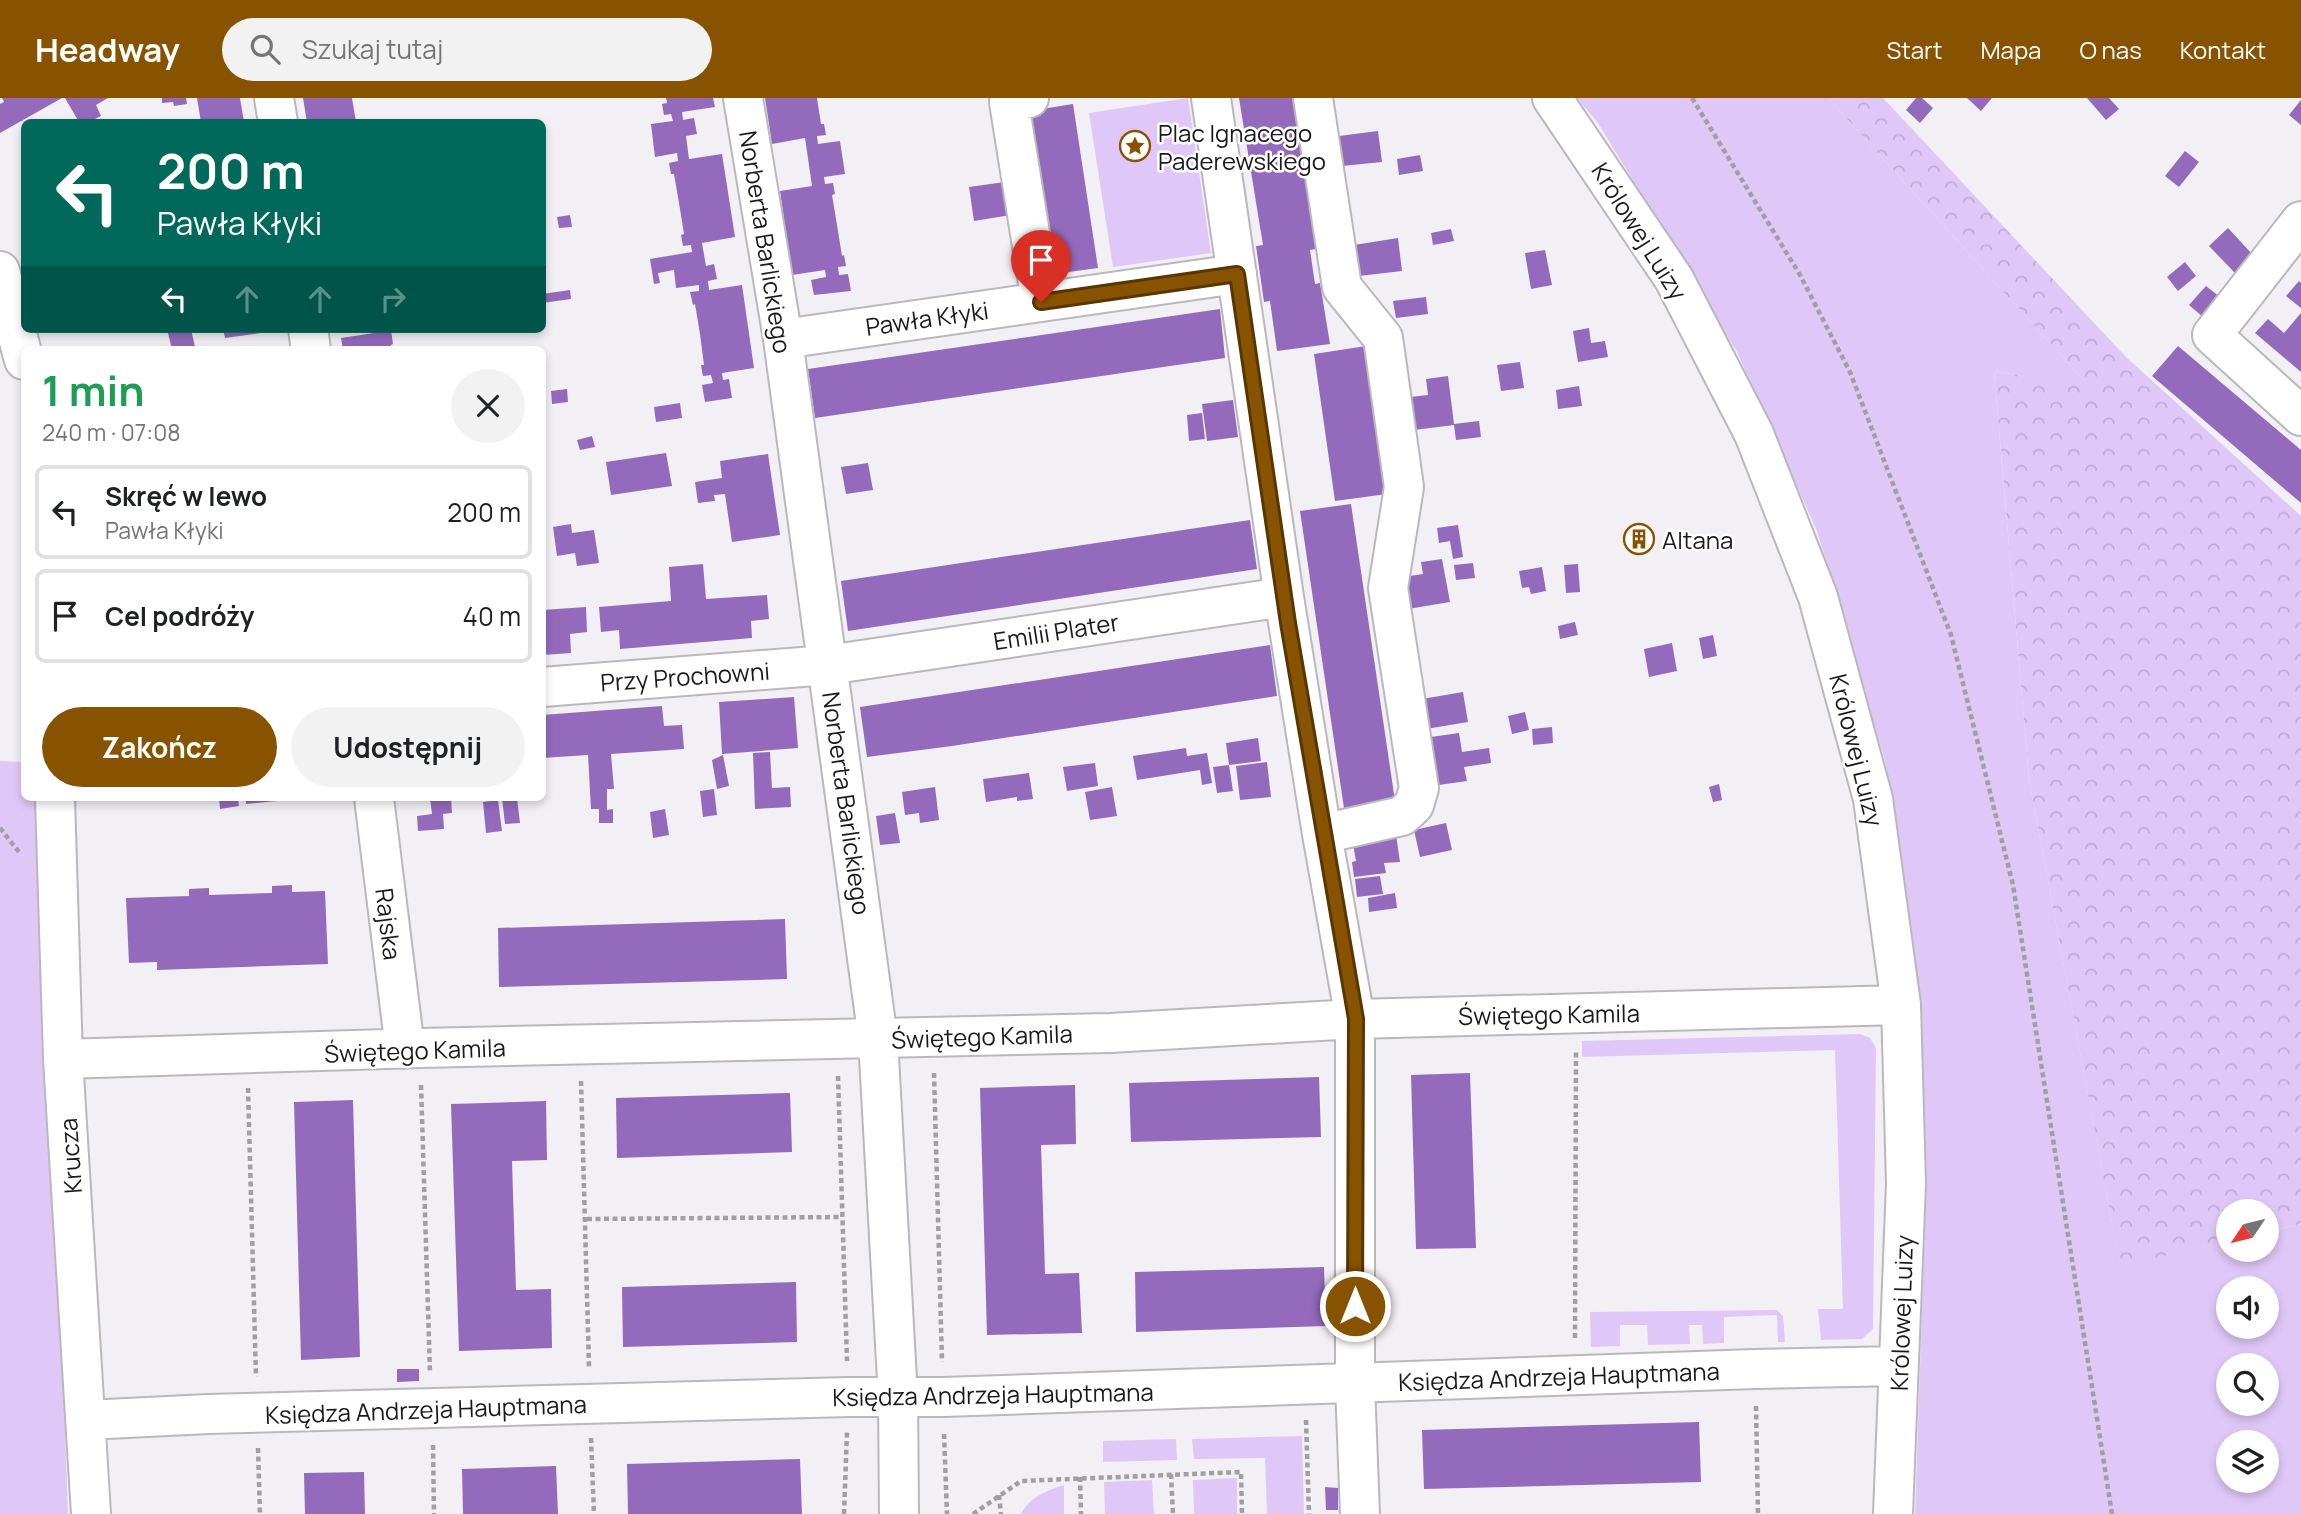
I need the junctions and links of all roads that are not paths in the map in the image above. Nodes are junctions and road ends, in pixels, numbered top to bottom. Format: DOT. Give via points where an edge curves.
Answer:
graph roads {
  1 [pos="274,98"];
  2 [pos="743,98"];
  3 [pos="1029,98"];
  4 [pos="1211,98"];
  5 [pos="1313,98"];
  6 [pos="1552,98"];
  7 [pos="278,119"];
  8 [pos="2301,221"];
  9 [pos="0,271"];
  10 [pos="1237,274"];
  11 [pos="1041,302"];
  12 [pos="783,339"];
  13 [pos="21,348"];
  14 [pos="2301,416"];
  15 [pos="1284,597"];
  16 [pos="828,666"];
  17 [pos="546,687"];
  18 [pos="55,801"];
  19 [pos="374,801"];
  20 [pos="1322,834"];
  21 [pos="1901,1004"];
  22 [pos="1356,1019"];
  23 [pos="878,1039"];
  24 [pos="413,1049"];
  25 [pos="64,1059"];
  26 [pos="1898,1366"];
  27 [pos="1355,1384"];
  28 [pos="898,1398"];
  29 [pos="87,1420"];
  30 [pos="91,1514"];
  31 [pos="899,1514"];
  32 [pos="1360,1514"];
  33 [pos="1893,1514"];
  1 -- 7 [label="street"];
  2 -- 12 [label="street, Norberta Barlickiego"];
  3 -- 11 [label="street" via="1009,102"];
  4 -- 10 [label="street"];
  5 -- 20 [label="street" via="1342,287 1382,338 1385,351 1404,487 1388,588 1419,788 1414,805 1402,817"];
  6 -- 21 [label="street, Królowej Luizy" via="1674,279 1754,434 1818,597 1873,799"];
  8 -- 14 [label="street" via="2212,335"];
  9 -- 13 [label="street"];
  10 -- 11 [label="street, Pawła Kłyki"];
  10 -- 15 [label="street"];
  11 -- 12 [label="street, Pawła Kłyki"];
  12 -- 16 [label="street, Norberta Barlickiego"];
  15 -- 16 [label="street, Emilii Plater"];
  15 -- 20 [label="street"];
  16 -- 17 [label="street, Przy Prochowni"];
  16 -- 23 [label="street, Norberta Barlickiego"];
  18 -- 25 [label="street, Krucza"];
  19 -- 24 [label="street, Rajska"];
  20 -- 22 [label="street"];
  21 -- 22 [label="street, Świętego Kamila"];
  21 -- 26 [label="street, Królowej Luizy" via="1906,1183"];
  22 -- 23 [label="street, Świętego Kamila" via="1110,1033"];
  22 -- 27 [label="street"];
  23 -- 24 [label="street, Świętego Kamila"];
  23 -- 28 [label="street, Norberta Barlickiego"];
  24 -- 25 [label="street, Świętego Kamila"];
  25 -- 29 [label="street, Krucza"];
  26 -- 27 [label="street, Księdza Andrzeja Hauptmana"];
  26 -- 33 [label="street, Królowej Luizy"];
  27 -- 28 [label="street, Księdza Andrzeja Hauptmana"];
  27 -- 32 [label="street"];
  28 -- 29 [label="street, Księdza Andrzeja Hauptmana"];
  28 -- 31 [label="street, Norberta Barlickiego"];
  29 -- 30 [label="street, Krucza"];
}
